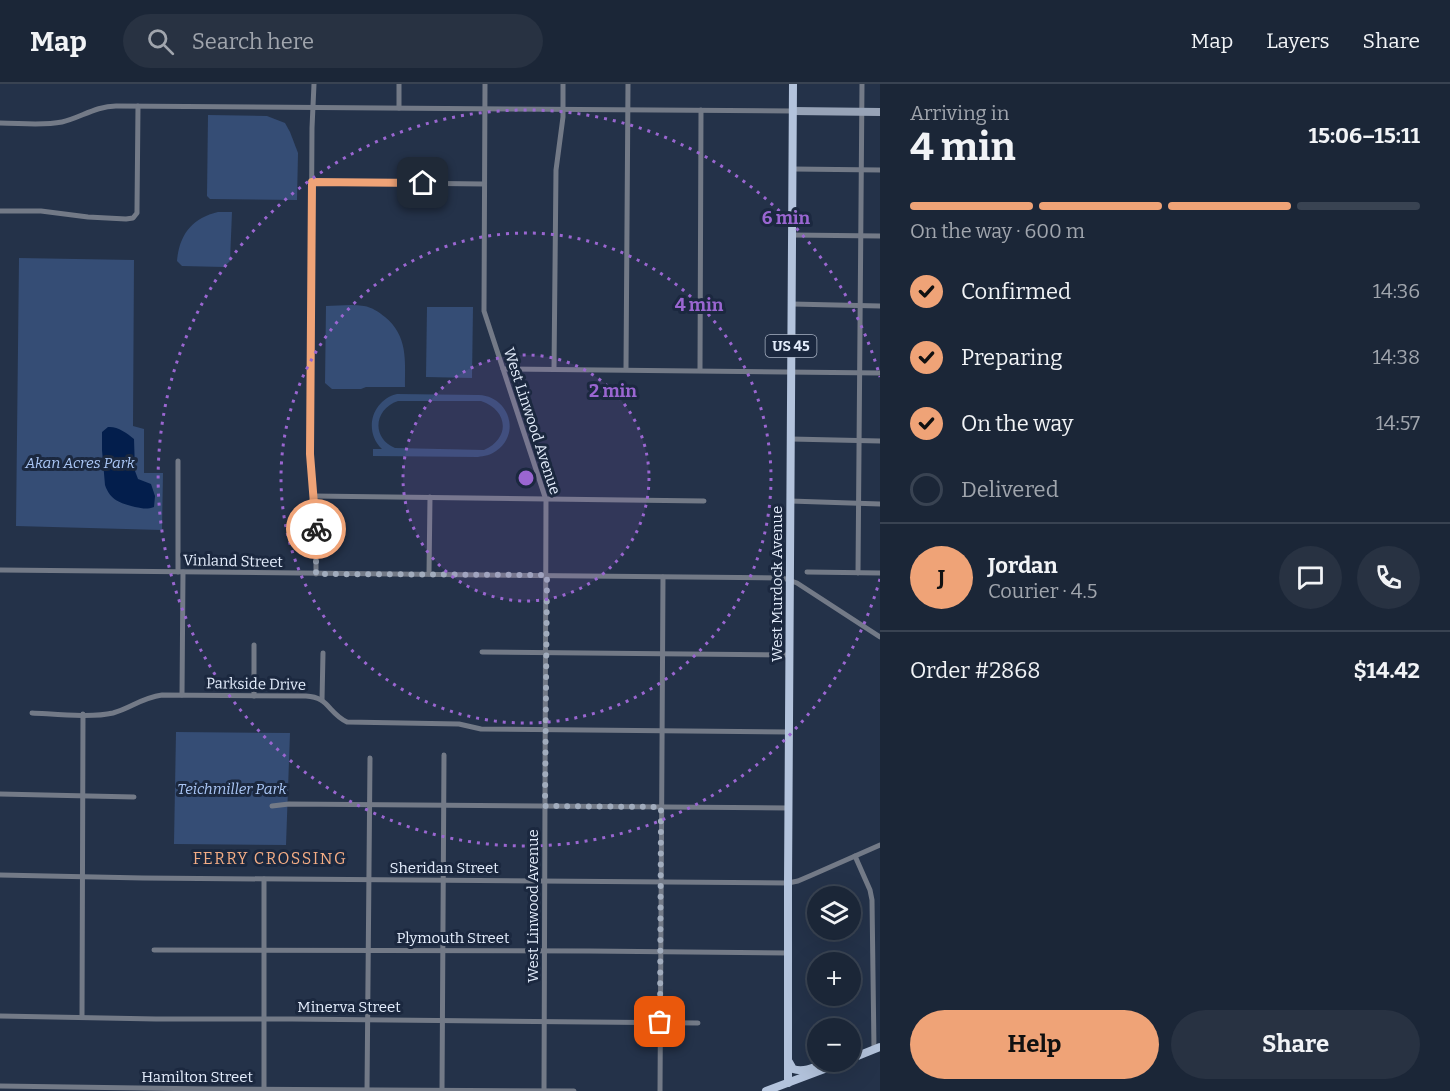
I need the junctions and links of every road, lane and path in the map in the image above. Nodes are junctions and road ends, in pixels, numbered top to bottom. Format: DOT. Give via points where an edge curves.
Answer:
graph roads {
  1 [pos="314,84"];
  2 [pos="399,84"];
  3 [pos="485,84"];
  4 [pos="563,84"];
  5 [pos="628,84"];
  6 [pos="793,84"];
  7 [pos="862,84"];
  8 [pos="138,106"];
  9 [pos="313,108"];
  10 [pos="399,108"];
  11 [pos="485,109"];
  12 [pos="563,109"];
  13 [pos="628,110"];
  14 [pos="701,110"];
  15 [pos="793,111"];
  16 [pos="861,112"];
  17 [pos="880,112"];
  18 [pos="0,123"];
  19 [pos="793,169"];
  20 [pos="861,170"];
  21 [pos="880,170"];
  22 [pos="312,182"];
  23 [pos="484,184"];
  24 [pos="0,211"];
  25 [pos="792,235"];
  26 [pos="860,236"];
  27 [pos="880,236"];
  28 [pos="792,304"];
  29 [pos="860,306"];
  30 [pos="880,306"];
  31 [pos="503,369"];
  32 [pos="554,369"];
  33 [pos="626,369"];
  34 [pos="700,370"];
  35 [pos="791,372"];
  36 [pos="860,373"];
  37 [pos="880,373"];
  38 [pos="791,439"];
  39 [pos="860,440"];
  40 [pos="880,441"];
  41 [pos="178,461"];
  42 [pos="313,496"];
  43 [pos="430,497"];
  44 [pos="546,500"];
  45 [pos="704,501"];
  46 [pos="790,501"];
  47 [pos="859,503"];
  48 [pos="880,504"];
  49 [pos="0,570"];
  50 [pos="180,572"];
  51 [pos="807,572"];
  52 [pos="858,573"];
  53 [pos="880,573"];
  54 [pos="316,574"];
  55 [pos="429,574"];
  56 [pos="547,575"];
  57 [pos="663,577"];
  58 [pos="790,580"];
  59 [pos="880,637"];
  60 [pos="254,645"];
  61 [pos="482,652"];
  62 [pos="323,653"];
  63 [pos="546,653"];
  64 [pos="663,653"];
  65 [pos="790,655"];
  66 [pos="182,695"];
  67 [pos="254,696"];
  68 [pos="322,700"];
  69 [pos="32,713"];
  70 [pos="83,714"];
  71 [pos="546,729"];
  72 [pos="662,730"];
  73 [pos="789,732"];
  74 [pos="444,755"];
  75 [pos="370,758"];
  76 [pos="0,794"];
  77 [pos="84,796"];
  78 [pos="134,796"];
  79 [pos="368,805"];
  80 [pos="443,805"];
  81 [pos="272,806"];
  82 [pos="545,806"];
  83 [pos="661,807"];
  84 [pos="789,808"];
  85 [pos="880,845"];
  86 [pos="855,856"];
  87 [pos="0,875"];
  88 [pos="83,876"];
  89 [pos="264,879"];
  90 [pos="368,880"];
  91 [pos="443,880"];
  92 [pos="545,880"];
  93 [pos="662,881"];
  94 [pos="788,883"];
  95 [pos="872,922"];
  96 [pos="880,922"];
  97 [pos="264,949"];
  98 [pos="154,950"];
  99 [pos="368,950"];
  100 [pos="443,950"];
  101 [pos="545,951"];
  102 [pos="661,951"];
  103 [pos="789,953"];
  104 [pos="0,1016"];
  105 [pos="82,1017"];
  106 [pos="264,1019"];
  107 [pos="367,1019"];
  108 [pos="442,1020"];
  109 [pos="544,1021"];
  110 [pos="660,1022"];
  111 [pos="698,1023"];
  112 [pos="877,1048"];
  113 [pos="861,1054"];
  114 [pos="788,1060"];
  115 [pos="807,1069"];
  116 [pos="817,1072"];
  117 [pos="788,1083"];
  118 [pos="0,1086"];
  119 [pos="264,1089"];
  120 [pos="294,1090"];
  121 [pos="368,1090"];
  122 [pos="442,1090"];
  123 [pos="544,1091"];
  124 [pos="574,1091"];
  125 [pos="660,1091"];
  126 [pos="766,1091"];
  1 -- 9 [label="street"];
  2 -- 10 [label="street"];
  3 -- 11 [label="street, West Linwood Avenue"];
  4 -- 12 [label="street"];
  5 -- 13 [label="street"];
  6 -- 15 [label="main road, West Murdock Avenue / US 45"];
  7 -- 16 [label="street"];
  8 -- 9 [label="street"];
  8 -- 18 [label="street" via="98,108 51,123"];
  8 -- 24 [label="street" via="135,216 88,218 48,211"];
  9 -- 10 [label="street"];
  9 -- 22 [label="street"];
  10 -- 11 [label="street"];
  11 -- 12 [label="street"];
  11 -- 23 [label="street, West Linwood Avenue"];
  12 -- 13 [label="street"];
  12 -- 32 [label="street" via="556,170"];
  13 -- 14 [label="street"];
  13 -- 33 [label="street"];
  14 -- 15 [label="street"];
  14 -- 34 [label="street"];
  15 -- 16 [label="street"];
  15 -- 19 [label="main road, West Murdock Avenue / US 45"];
  16 -- 17 [label="street"];
  16 -- 20 [label="street"];
  19 -- 20 [label="street"];
  19 -- 25 [label="main road, West Murdock Avenue / US 45"];
  20 -- 21 [label="street"];
  20 -- 26 [label="street"];
  22 -- 23 [label="street"];
  22 -- 42 [label="street"];
  23 -- 31 [label="street, West Linwood Avenue" via="484,310"];
  25 -- 26 [label="street"];
  25 -- 28 [label="main road, West Murdock Avenue / US 45"];
  26 -- 27 [label="street"];
  26 -- 29 [label="street"];
  28 -- 29 [label="street"];
  28 -- 35 [label="main road, West Murdock Avenue / US 45"];
  29 -- 30 [label="street"];
  29 -- 36 [label="street"];
  31 -- 32 [label="street"];
  31 -- 44 [label="street, West Linwood Avenue"];
  32 -- 33 [label="street"];
  33 -- 34 [label="street"];
  34 -- 35 [label="street"];
  35 -- 36 [label="street"];
  35 -- 38 [label="main road, West Murdock Avenue / US 45"];
  36 -- 37 [label="street"];
  36 -- 39 [label="street"];
  38 -- 39 [label="street"];
  38 -- 46 [label="main road, West Murdock Avenue / US 45"];
  39 -- 40 [label="street"];
  39 -- 47 [label="street"];
  41 -- 50 [label="street"];
  42 -- 43 [label="street"];
  42 -- 54 [label="street"];
  43 -- 44 [label="street"];
  43 -- 55 [label="street"];
  44 -- 45 [label="street"];
  44 -- 56 [label="street, West Linwood Avenue"];
  46 -- 47 [label="street"];
  46 -- 58 [label="main road, West Murdock Avenue / US 45"];
  47 -- 48 [label="street"];
  47 -- 52 [label="street"];
  49 -- 50 [label="street, Vinland Street"];
  50 -- 54 [label="street, Vinland Street"];
  50 -- 66 [label="street"];
  51 -- 52 [label="street"];
  52 -- 53 [label="street"];
  54 -- 55 [label="street, Vinland Street"];
  55 -- 56 [label="street, Vinland Street"];
  56 -- 57 [label="street, Vinland Street"];
  56 -- 63 [label="street, West Linwood Avenue"];
  57 -- 58 [label="street, Vinland Street"];
  57 -- 64 [label="street"];
  58 -- 59 [label="street"];
  58 -- 65 [label="main road, West Murdock Avenue / US 45"];
  60 -- 67 [label="street"];
  61 -- 63 [label="street"];
  62 -- 68 [label="street"];
  63 -- 64 [label="street"];
  63 -- 71 [label="street, West Linwood Avenue"];
  64 -- 65 [label="street"];
  64 -- 72 [label="street"];
  65 -- 73 [label="main road, West Murdock Avenue / US 45"];
  66 -- 67 [label="street, Parkside Drive"];
  66 -- 70 [label="street, Parkside Drive" via="151,696 114,712"];
  67 -- 68 [label="street, Parkside Drive"];
  68 -- 71 [label="street, Parkside Drive" via="346,722"];
  69 -- 70 [label="street, Parkside Drive"];
  70 -- 77 [label="street"];
  71 -- 72 [label="street, Parkside Drive"];
  71 -- 82 [label="street, West Linwood Avenue"];
  72 -- 73 [label="street, Parkside Drive"];
  72 -- 83 [label="street"];
  73 -- 84 [label="main road, West Murdock Avenue / US 45"];
  74 -- 80 [label="street"];
  75 -- 79 [label="street"];
  76 -- 77 [label="street"];
  77 -- 78 [label="street"];
  77 -- 88 [label="street"];
  79 -- 80 [label="street"];
  79 -- 81 [label="street"];
  79 -- 90 [label="street"];
  80 -- 82 [label="street"];
  80 -- 91 [label="street"];
  82 -- 83 [label="street"];
  82 -- 92 [label="street, West Linwood Avenue"];
  83 -- 84 [label="street"];
  83 -- 93 [label="street"];
  84 -- 94 [label="main road, West Murdock Avenue / US 45"];
  85 -- 86 [label="street, Sheridan Street"];
  86 -- 94 [label="street, Sheridan Street"];
  86 -- 95 [label="street" via="871,895"];
  87 -- 88 [label="street, Sheridan Street"];
  88 -- 89 [label="street, Sheridan Street"];
  88 -- 105 [label="street"];
  89 -- 90 [label="street, Sheridan Street"];
  89 -- 97 [label="street"];
  90 -- 91 [label="street, Sheridan Street"];
  90 -- 99 [label="street"];
  91 -- 92 [label="street, Sheridan Street"];
  91 -- 100 [label="street"];
  92 -- 93 [label="street, Sheridan Street"];
  92 -- 101 [label="street, West Linwood Avenue"];
  93 -- 94 [label="street, Sheridan Street"];
  93 -- 102 [label="street"];
  94 -- 103 [label="main road, West Murdock Avenue / US 45"];
  95 -- 96 [label="street"];
  95 -- 112 [label="street"];
  97 -- 98 [label="street, Plymouth Street"];
  97 -- 99 [label="street, Plymouth Street"];
  97 -- 106 [label="street"];
  99 -- 100 [label="street, Plymouth Street"];
  99 -- 107 [label="street"];
  100 -- 101 [label="street, Plymouth Street"];
  100 -- 108 [label="street"];
  101 -- 102 [label="street, Plymouth Street"];
  101 -- 109 [label="street, West Linwood Avenue"];
  102 -- 103 [label="street, Plymouth Street"];
  102 -- 110 [label="street"];
  103 -- 114 [label="main road, West Murdock Avenue / US 45"];
  104 -- 105 [label="street, Minerva Street"];
  105 -- 106 [label="street, Minerva Street"];
  106 -- 107 [label="street, Minerva Street"];
  106 -- 119 [label="street"];
  107 -- 108 [label="street, Minerva Street"];
  107 -- 121 [label="street"];
  108 -- 109 [label="street, Minerva Street"];
  108 -- 122 [label="street"];
  109 -- 110 [label="street, Minerva Street"];
  109 -- 123 [label="street, West Linwood Avenue"];
  110 -- 111 [label="street, Minerva Street"];
  110 -- 125 [label="street"];
  112 -- 113 [label="main road"];
  114 -- 115 [label="main road" via="794,1069"];
  114 -- 117 [label="main road, West Murdock Avenue / US 45"];
  116 -- 117 [label="main road"];
  117 -- 126 [label="main road"];
  118 -- 119 [label="street, Hamilton Street"];
  119 -- 120 [label="street, Hamilton Street"];
  120 -- 121 [label="street, Hamilton Street"];
  121 -- 122 [label="street, Hamilton Street"];
  122 -- 123 [label="street, Hamilton Street"];
  123 -- 124 [label="street, Hamilton Street"];
}
